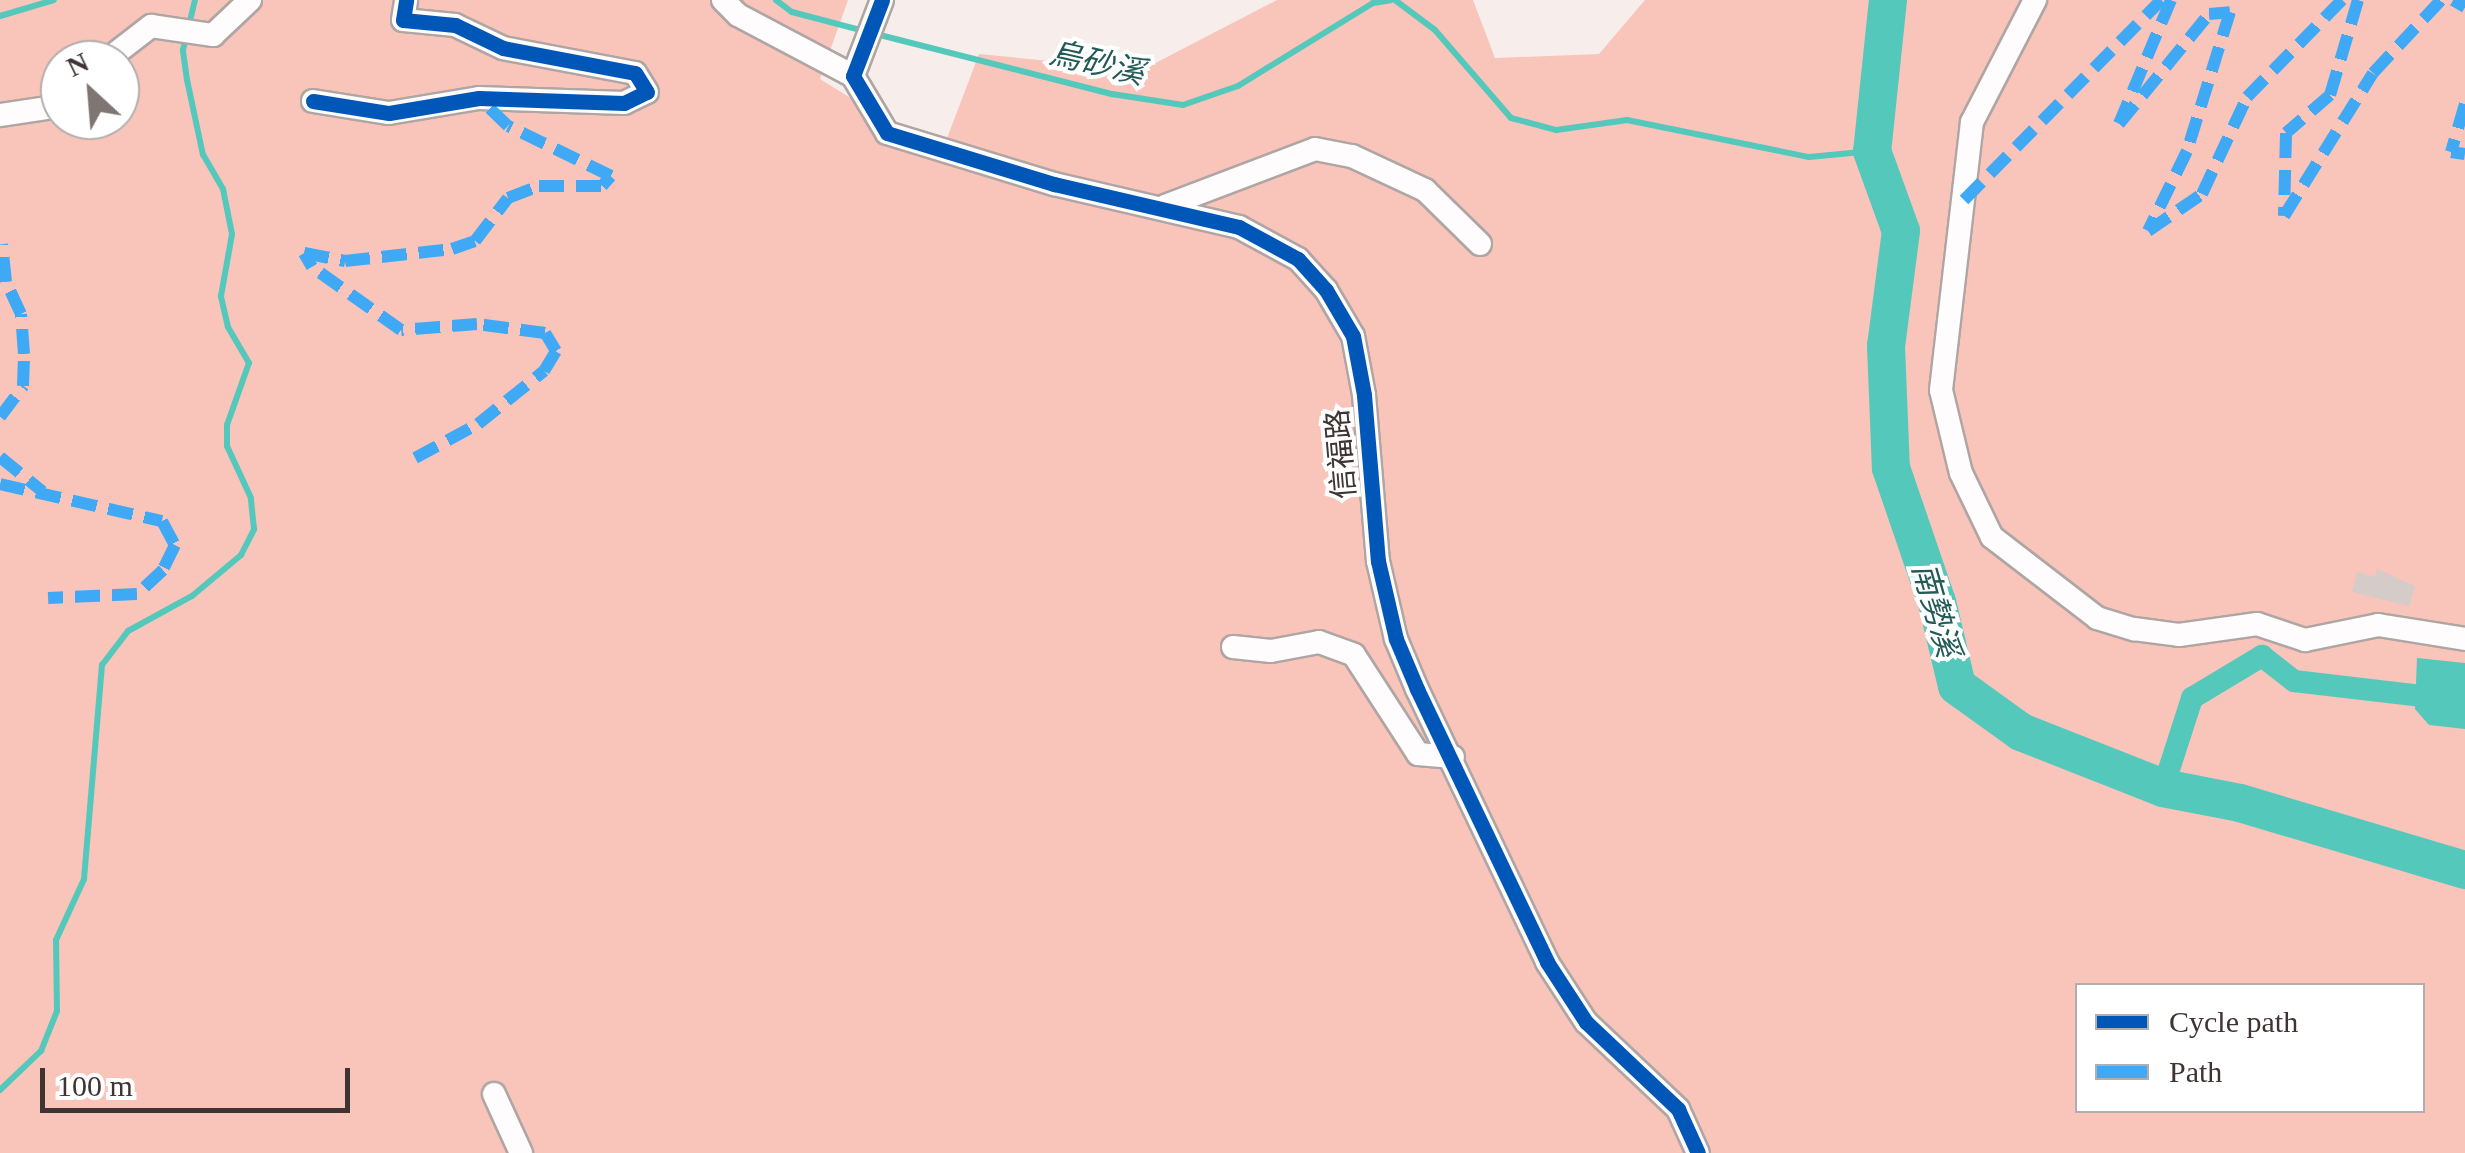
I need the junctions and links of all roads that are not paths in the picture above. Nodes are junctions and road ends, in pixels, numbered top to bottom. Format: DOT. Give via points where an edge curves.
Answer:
graph roads {
  1 [pos="250,0"];
  2 [pos="406,0"];
  3 [pos="723,0"];
  4 [pos="2035,0"];
  5 [pos="880,1"];
  6 [pos="132,40"];
  7 [pos="853,76"];
  8 [pos="312,102"];
  9 [pos="40,109"];
  10 [pos="0,115"];
  11 [pos="1165,206"];
  12 [pos="1480,244"];
  13 [pos="2465,640"];
  14 [pos="1233,647"];
  15 [pos="1454,757"];
  16 [pos="494,1094"];
  17 [pos="522,1153"];
  18 [pos="1698,1153"];
  1 -- 6 [label="street" via="213,34 151,26"];
  2 -- 8 [label="street" via="403,20 455,25 502,48 634,73 647,92 624,103 479,98 389,112"];
  3 -- 7 [label="street" via="738,15"];
  4 -- 13 [label="street" via="1972,122 1940,390 1961,472 1992,537 2097,618 2134,630 2179,635 2256,624 2306,640 2378,626"];
  5 -- 7 [label="street"];
  7 -- 11 [label="street, 信福路" via="888,133 1054,184"];
  9 -- 10 [label="street"];
  11 -- 12 [label="street" via="1315,149 1352,156 1425,190"];
  11 -- 15 [label="street, 信福路" via="1239,227 1298,259 1353,336 1387,600 1410,672"];
  14 -- 15 [label="street" via="1271,651 1320,642 1354,655 1418,754"];
  15 -- 18 [label="street, 信福路" via="1547,962 1586,1022 1678,1109"];
  16 -- 17 [label="street"];
}
